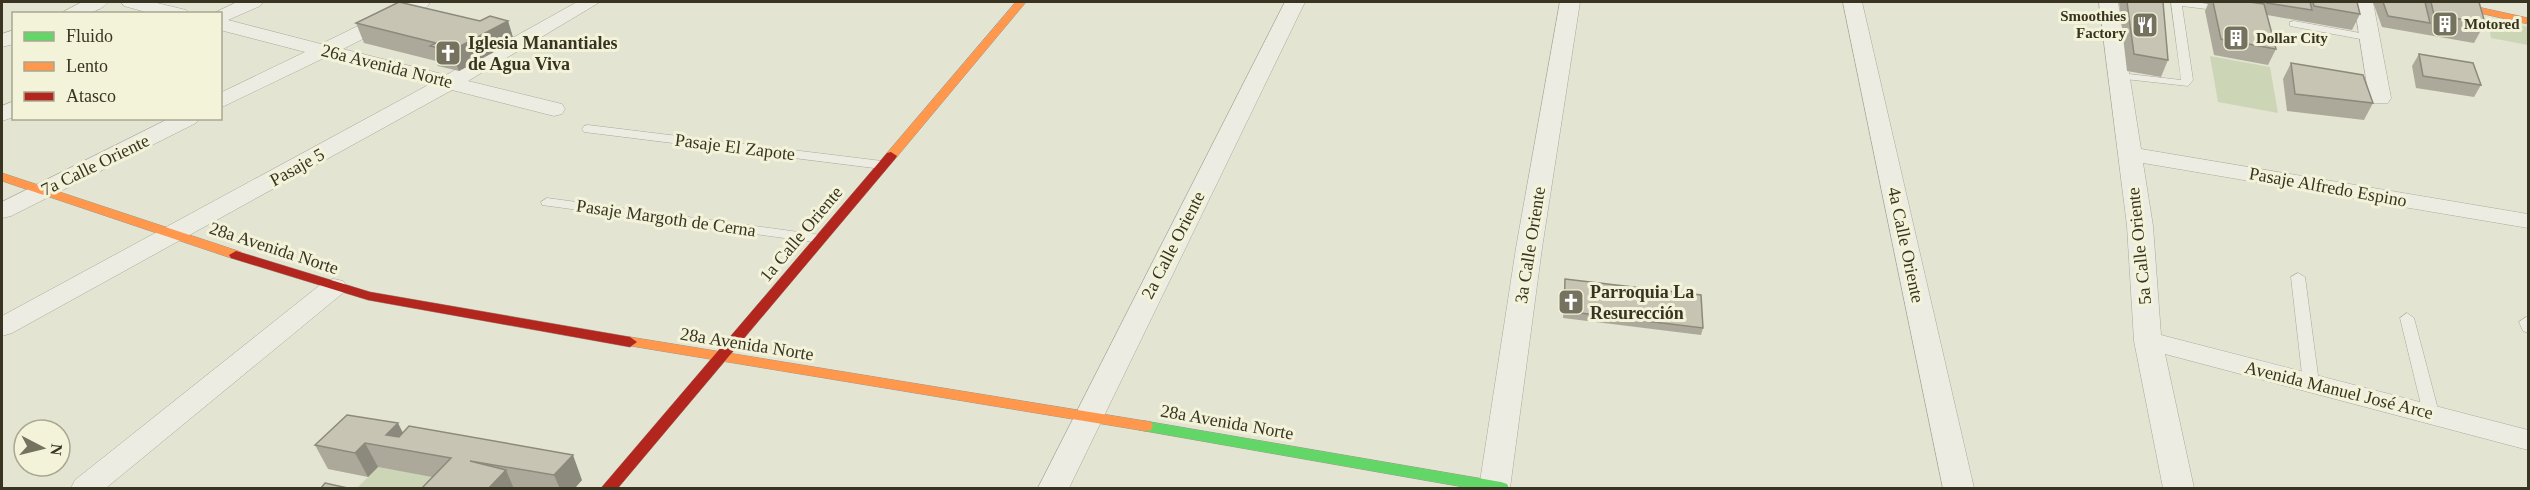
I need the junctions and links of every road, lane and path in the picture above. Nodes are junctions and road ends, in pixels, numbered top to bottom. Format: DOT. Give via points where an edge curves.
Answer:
graph roads {
  1 [pos="98,2"];
  2 [pos="131,2"];
  3 [pos="253,2"];
  4 [pos="421,2"];
  5 [pos="590,2"];
  6 [pos="1021,2"];
  7 [pos="1295,2"];
  8 [pos="1570,2"];
  9 [pos="1852,2"];
  10 [pos="2108,2"];
  11 [pos="2176,2"];
  12 [pos="2250,2"];
  13 [pos="2363,2"];
  14 [pos="2444,2"];
  15 [pos="2495,2"];
  16 [pos="2529,9"];
  17 [pos="74,12"];
  18 [pos="171,12"];
  19 [pos="222,15"];
  20 [pos="2529,21"];
  21 [pos="222,24"];
  22 [pos="2294,24"];
  23 [pos="2372,38"];
  24 [pos="326,50"];
  25 [pos="2120,76"];
  26 [pos="450,82"];
  27 [pos="2380,98"];
  28 [pos="222,101"];
  29 [pos="554,109"];
  30 [pos="184,120"];
  31 [pos="588,129"];
  32 [pos="2128,154"];
  33 [pos="882,165"];
  34 [pos="2,177"];
  35 [pos="42,191"];
  36 [pos="547,202"];
  37 [pos="2,211"];
  38 [pos="2529,221"];
  39 [pos="173,235"];
  40 [pos="821,238"];
  41 [pos="2298,277"];
  42 [pos="334,287"];
  43 [pos="2407,318"];
  44 [pos="2,327"];
  45 [pos="2148,341"];
  46 [pos="721,358"];
  47 [pos="2311,383"];
  48 [pos="2430,413"];
  49 [pos="1087,416"];
  50 [pos="2529,440"];
  51 [pos="1496,488"];
  52 [pos="86,489"];
  53 [pos="609,489"];
  54 [pos="1053,489"];
  55 [pos="1959,489"];
  56 [pos="2178,489"];
  1 -- 17 [label="street"];
  2 -- 18 [label="street"];
  3 -- 19 [label="street"];
  4 -- 24 [label="street"];
  5 -- 26 [label="street, Pasaje 5"];
  6 -- 33 [label="street, 1a Calle Oriente"];
  7 -- 49 [label="street, 2a Calle Oriente"];
  8 -- 51 [label="street, 3a Calle Oriente" via="1529,248"];
  9 -- 55 [label="street, 4a Calle Oriente"];
  10 -- 25 [label="street, 5a Calle Oriente"];
  11 -- 12 [label="lane" via="2247,11"];
  11 -- 25 [label="lane" via="2187,80 2184,84"];
  13 -- 23 [label="street"];
  14 -- 20 [label="street"];
  15 -- 16 [label="street"];
  21 -- 24 [label="street, 26a Avenida Norte"];
  22 -- 23 [label="lane"];
  23 -- 27 [label="street"];
  24 -- 26 [label="street, 26a Avenida Norte"];
  24 -- 28 [label="street"];
  25 -- 32 [label="street, 5a Calle Oriente"];
  26 -- 29 [label="street, 26a Avenida Norte"];
  26 -- 39 [label="street, Pasaje 5"];
  30 -- 35 [label="street, 7a Calle Oriente"];
  31 -- 33 [label="lane, Pasaje El Zapote"];
  32 -- 38 [label="street, Pasaje Alfredo Espino"];
  32 -- 45 [label="street, 5a Calle Oriente" via="2140,226"];
  33 -- 40 [label="street, 1a Calle Oriente"];
  34 -- 35 [label="street, 28a Avenida Norte"];
  35 -- 37 [label="street, 7a Calle Oriente"];
  35 -- 39 [label="street, 28a Avenida Norte"];
  36 -- 40 [label="lane, Pasaje Margoth de Cerna"];
  39 -- 42 [label="street, 28a Avenida Norte"];
  39 -- 44 [label="street, Pasaje 5"];
  40 -- 46 [label="street, 1a Calle Oriente"];
  41 -- 47 [label="lane"];
  42 -- 46 [label="street, 28a Avenida Norte"];
  42 -- 52 [label="street"];
  43 -- 48 [label="lane"];
  45 -- 47 [label="street, Avenida Manuel José Arce"];
  45 -- 56 [label="street, 5a Calle Oriente"];
  46 -- 49 [label="street, 28a Avenida Norte"];
  46 -- 53 [label="street, 1a Calle Oriente"];
  47 -- 48 [label="street, Avenida Manuel José Arce"];
  48 -- 50 [label="street, Avenida Manuel José Arce"];
  49 -- 51 [label="street, 28a Avenida Norte"];
  49 -- 54 [label="street, 2a Calle Oriente"];
}
